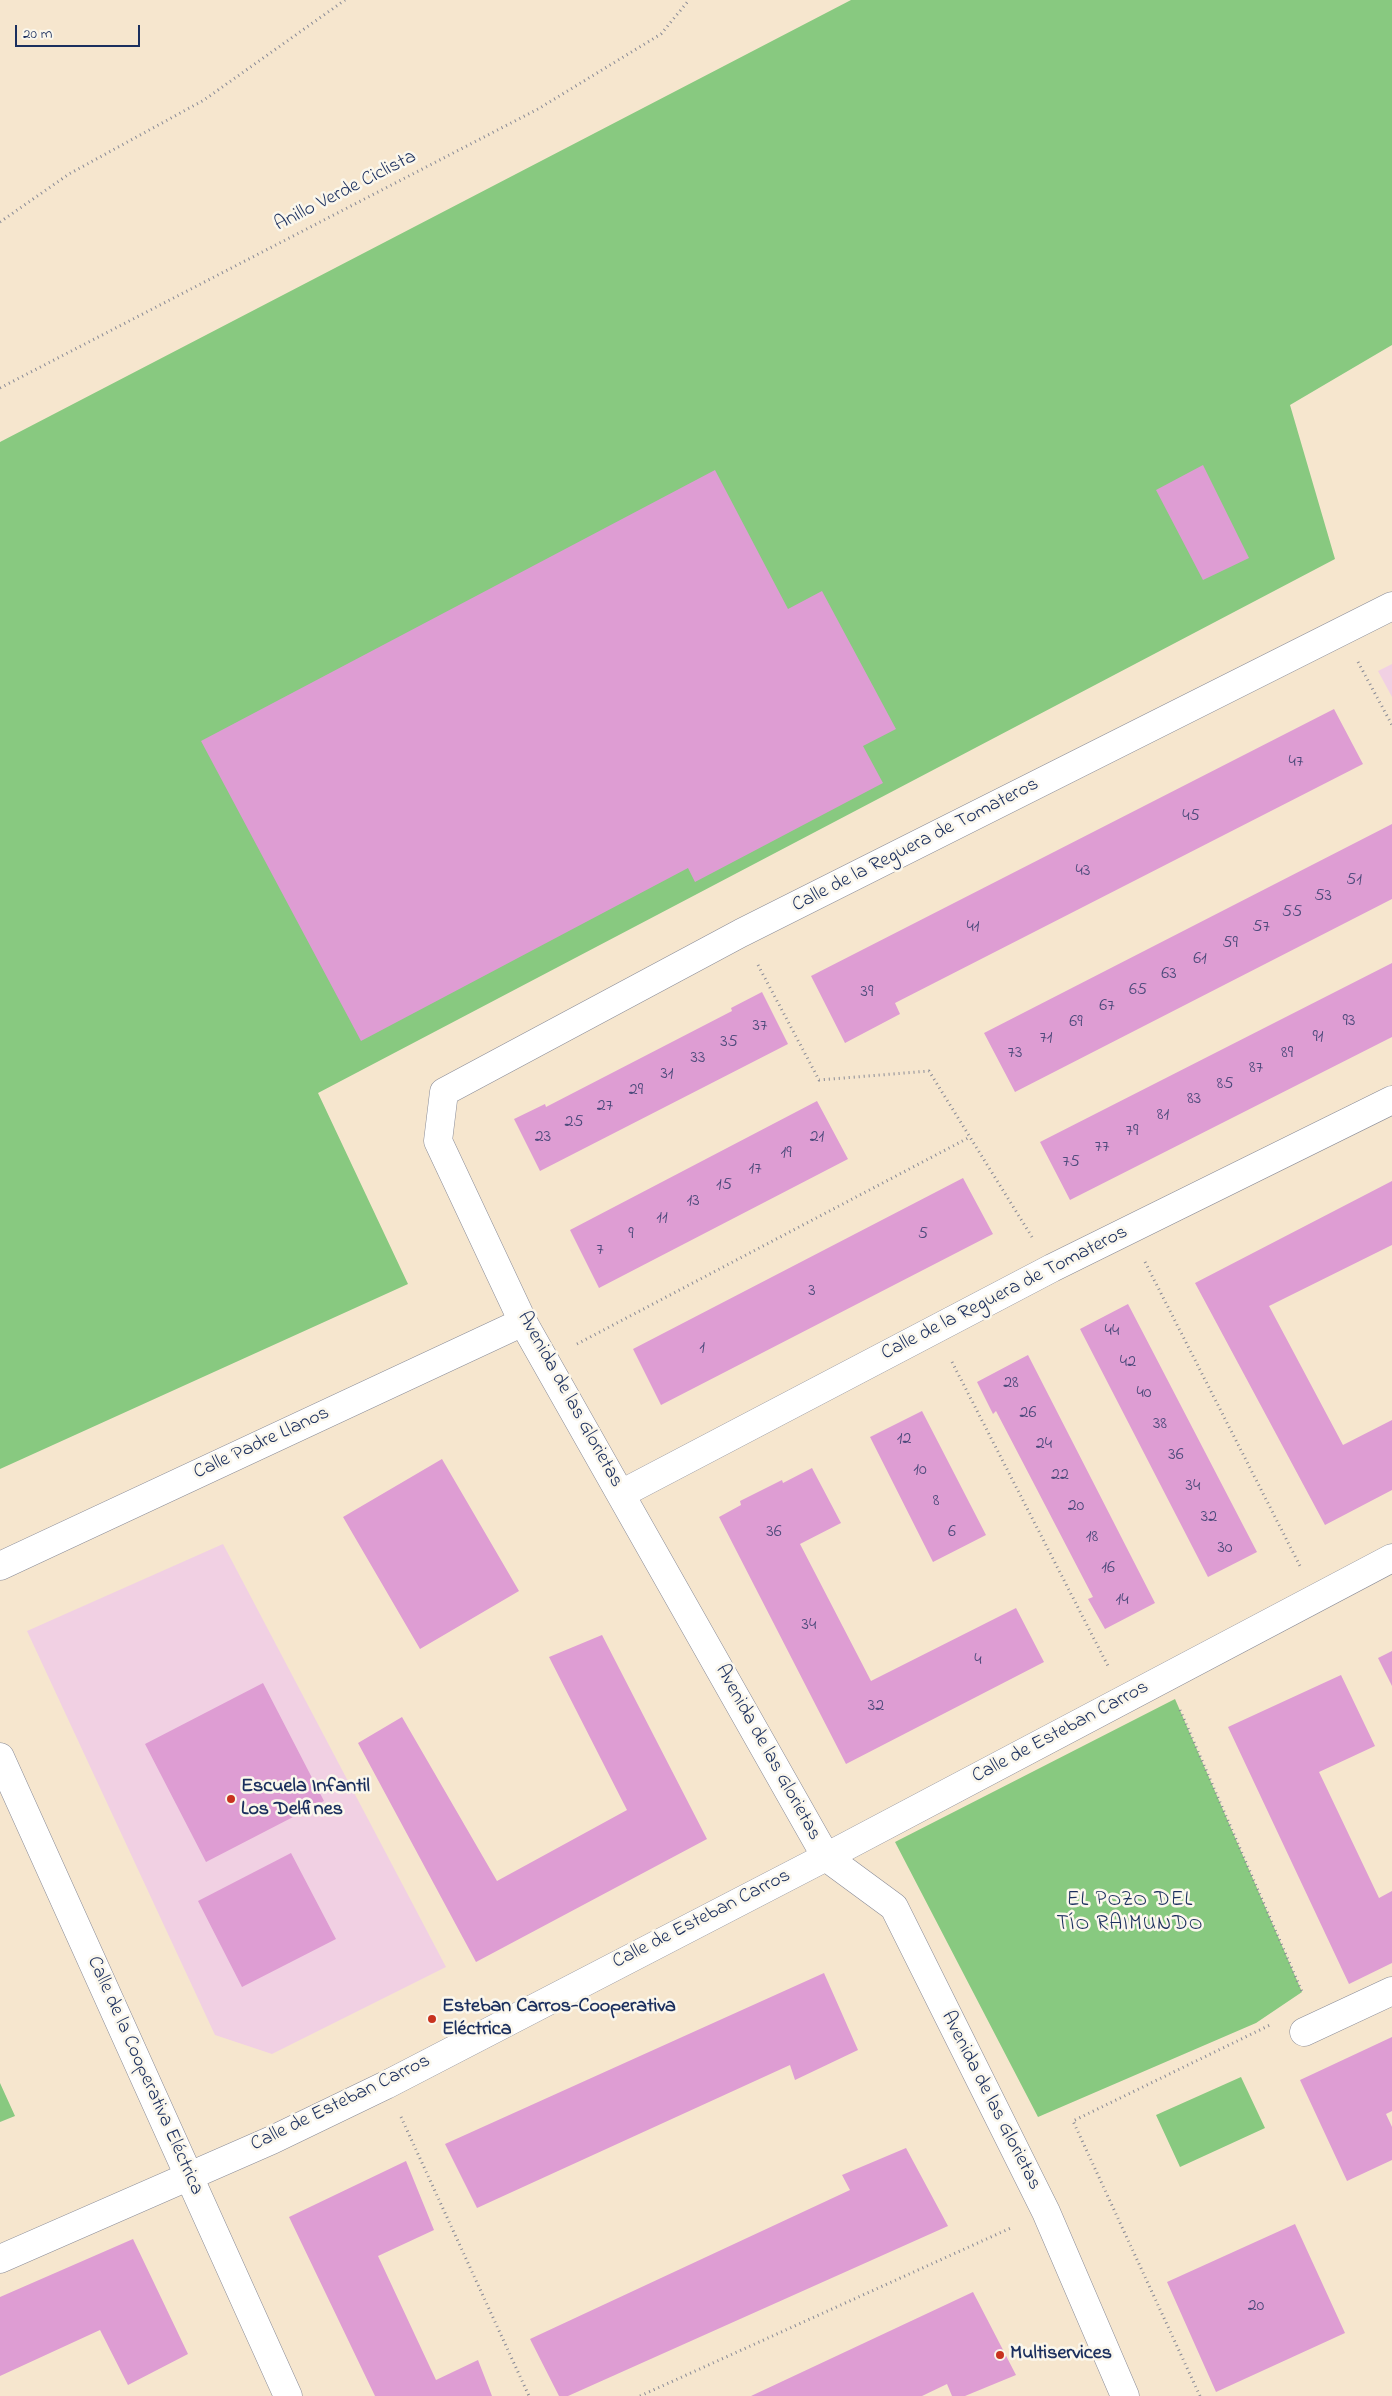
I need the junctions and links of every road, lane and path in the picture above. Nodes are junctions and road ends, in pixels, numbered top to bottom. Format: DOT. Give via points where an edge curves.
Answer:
graph roads {
  1 [pos="345,0"];
  2 [pos="689,0"];
  3 [pos="0,222"];
  4 [pos="0,388"];
  5 [pos="1392,606"];
  6 [pos="1343,632"];
  7 [pos="1392,725"];
  8 [pos="741,933"];
  9 [pos="444,1092"];
  10 [pos="1392,1100"];
  11 [pos="970,1137"];
  12 [pos="1128,1230"];
  13 [pos="1052,1268"];
  14 [pos="523,1322"];
  15 [pos="935,1330"];
  16 [pos="545,1361"];
  17 [pos="621,1494"];
  18 [pos="1392,1558"];
  19 [pos="0,1566"];
  20 [pos="1317,1598"];
  21 [pos="1164,1679"];
  22 [pos="1125,1700"];
  23 [pos="0,1757"];
  24 [pos="826,1857"];
  25 [pos="1392,1991"];
  26 [pos="1310,2029"];
  27 [pos="386,2085"];
  28 [pos="188,2175"];
  29 [pos="1046,2212"];
  30 [pos="0,2259"];
  31 [pos="288,2396"];
  32 [pos="529,2396"];
  33 [pos="640,2396"];
  34 [pos="1125,2396"];
  35 [pos="1200,2396"];
  1 -- 3 [label="path" via="204,100 69,174"];
  2 -- 4 [label="path, Anillo Verde Ciclista" via="661,34 538,109"];
  5 -- 6 [label="street, Calle de la Reguera de Tomateros"];
  6 -- 7 [label="path"];
  6 -- 8 [label="street, Calle de la Reguera de Tomateros"];
  8 -- 9 [label="street, Calle de la Reguera de Tomateros"];
  8 -- 11 [label="path" via="819,1080 929,1071"];
  9 -- 14 [label="street, Avenida de las Glorietas" via="438,1141"];
  10 -- 12 [label="street, Calle de la Reguera de Tomateros"];
  11 -- 13 [label="path"];
  11 -- 16 [label="path"];
  12 -- 13 [label="street, Calle de la Reguera de Tomateros"];
  12 -- 20 [label="path"];
  13 -- 15 [label="street, Calle de la Reguera de Tomateros"];
  14 -- 16 [label="street, Avenida de las Glorietas"];
  14 -- 19 [label="street, Calle Padre Llanos"];
  15 -- 17 [label="street, Calle de la Reguera de Tomateros"];
  15 -- 22 [label="path"];
  16 -- 17 [label="street, Avenida de las Glorietas"];
  17 -- 24 [label="street, Avenida de las Glorietas"];
  18 -- 20 [label="street, Calle de Esteban Carros"];
  20 -- 21 [label="street, Calle de Esteban Carros"];
  21 -- 22 [label="street, Calle de Esteban Carros"];
  21 -- 26 [label="path" via="1176,1699"];
  22 -- 24 [label="street, Calle de Esteban Carros"];
  23 -- 28 [label="street, Calle de la Cooperativa Eléctrica"];
  24 -- 27 [label="street, Calle de Esteban Carros"];
  24 -- 29 [label="street, Avenida de las Glorietas" via="894,1907"];
  25 -- 26 [label="street"];
  26 -- 35 [label="path" via="1272,2023 1074,2121"];
  27 -- 28 [label="street, Calle de Esteban Carros" via="272,2140"];
  27 -- 32 [label="path"];
  28 -- 30 [label="street, Calle de Esteban Carros"];
  28 -- 31 [label="street, Calle de la Cooperativa Eléctrica"];
  29 -- 33 [label="path"];
  29 -- 34 [label="street, Avenida de las Glorietas"];
}
